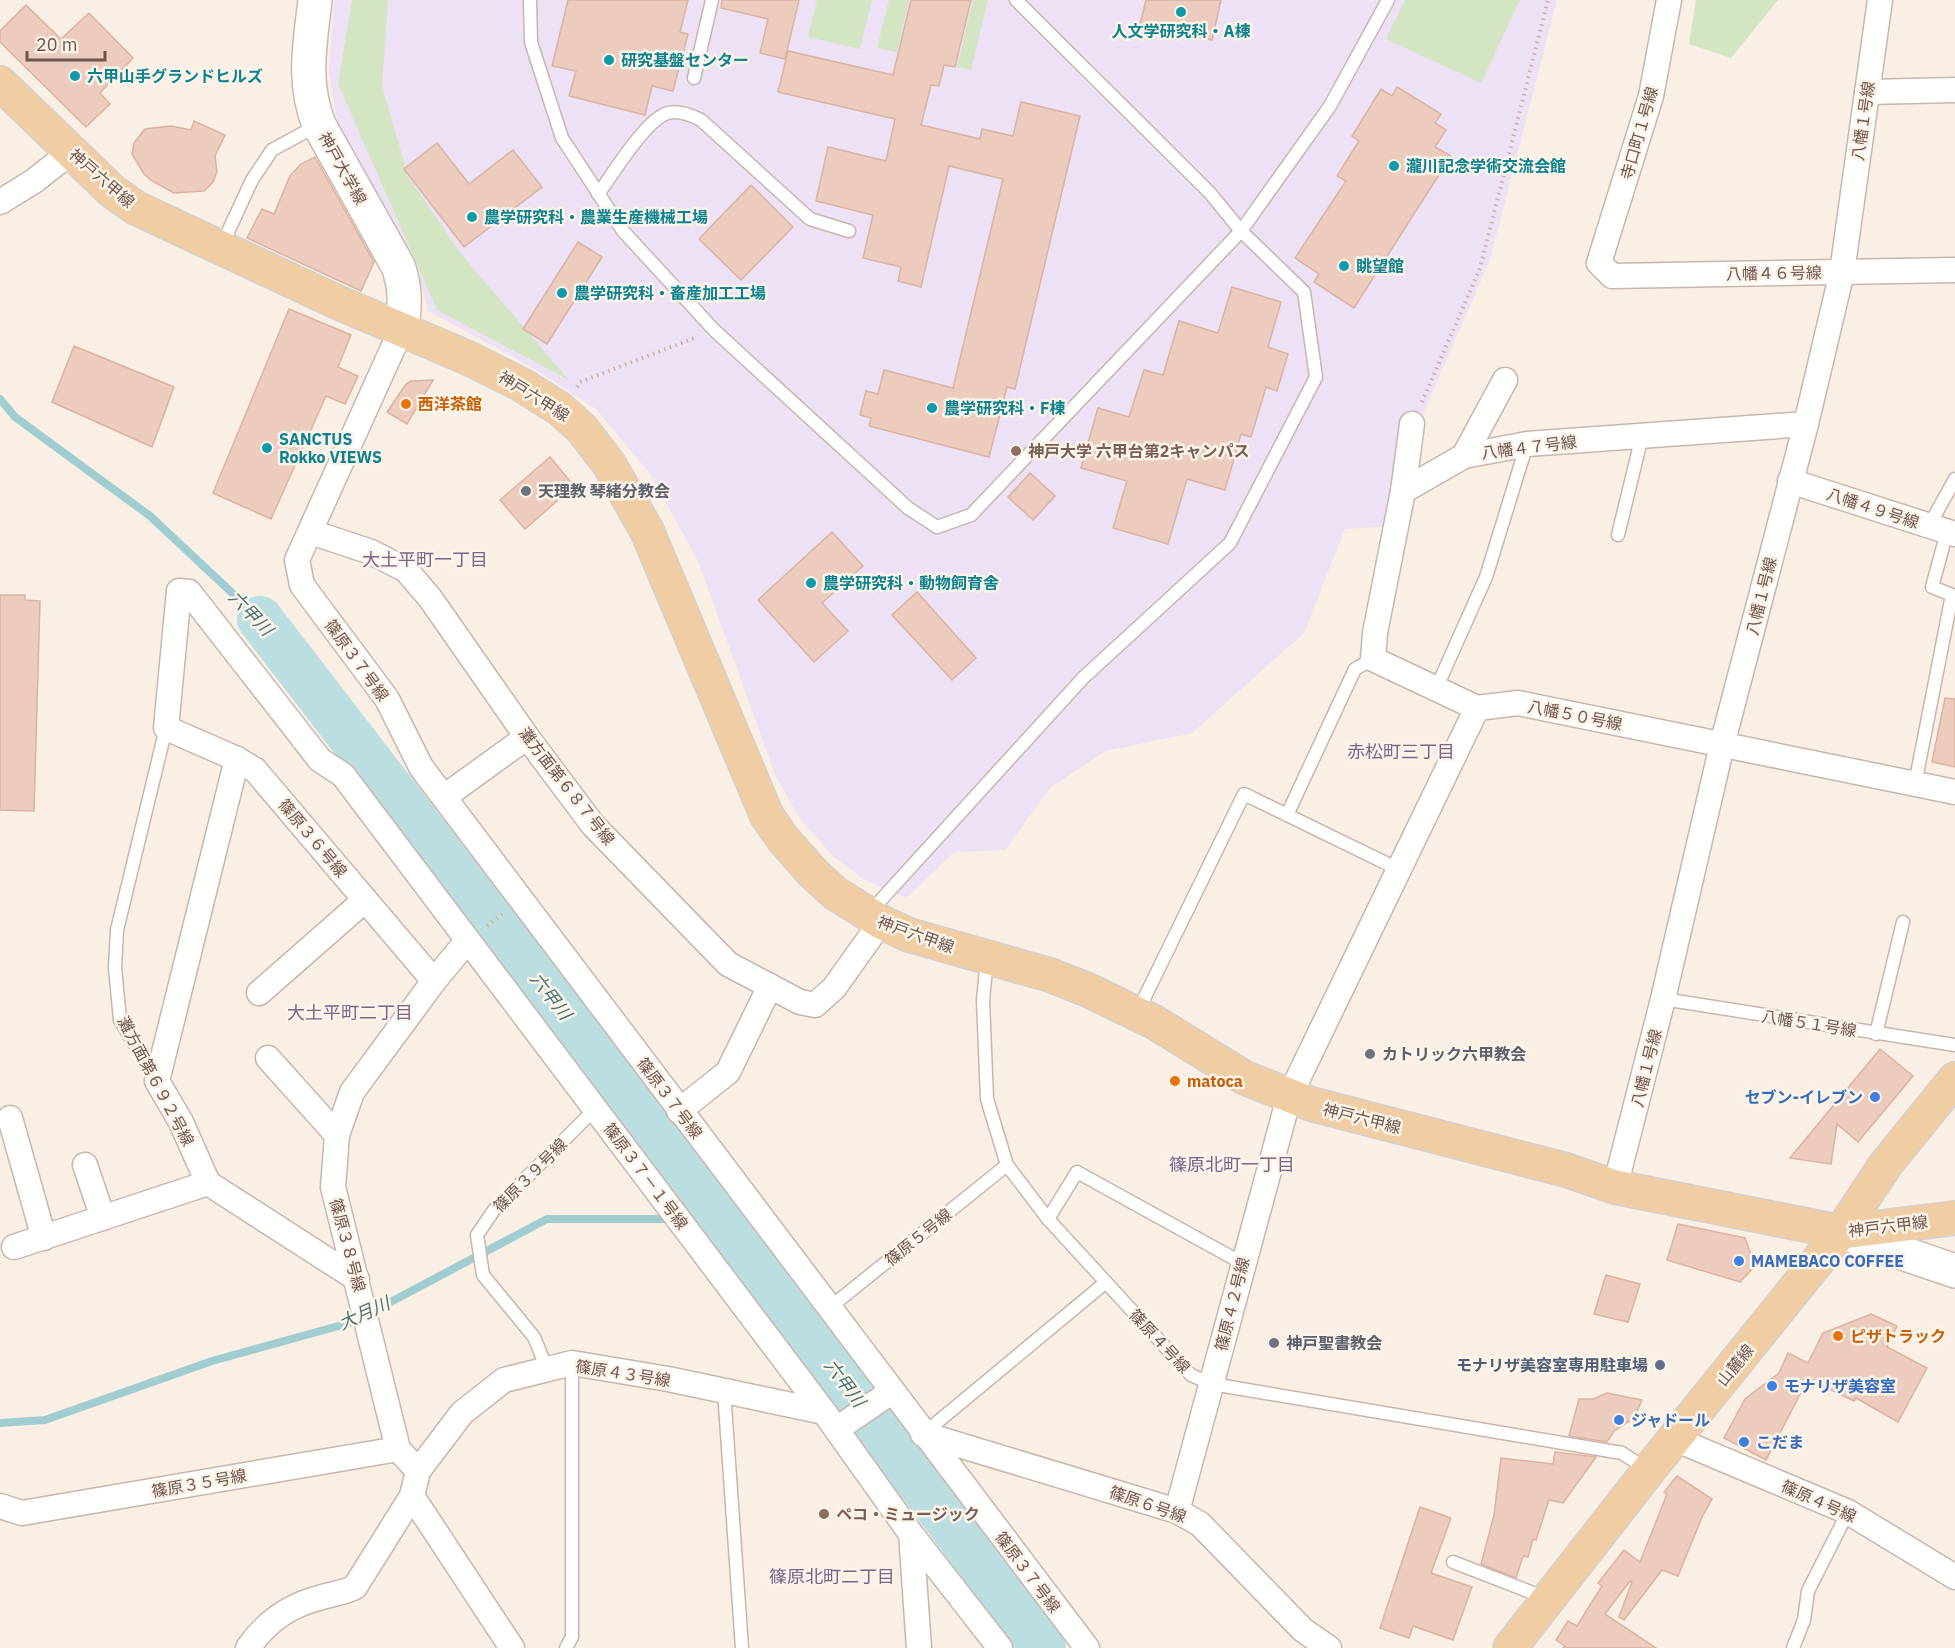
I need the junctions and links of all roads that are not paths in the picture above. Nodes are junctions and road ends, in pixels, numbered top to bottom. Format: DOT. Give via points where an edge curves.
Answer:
graph roads {
  1 [pos="315,0"];
  2 [pos="530,0"];
  3 [pos="712,0"];
  4 [pos="1016,0"];
  5 [pos="1388,0"];
  6 [pos="1669,0"];
  7 [pos="1880,0"];
  8 [pos="694,78"];
  9 [pos="0,83"];
  10 [pos="1955,90"];
  11 [pos="1867,92"];
  12 [pos="319,125"];
  13 [pos="71,152"];
  14 [pos="598,194"];
  15 [pos="0,202"];
  16 [pos="849,231"];
  17 [pos="1241,231"];
  18 [pos="221,248"];
  19 [pos="1599,263"];
  20 [pos="1955,270"];
  21 [pos="1842,272"];
  22 [pos="402,328"];
  23 [pos="1505,380"];
  24 [pos="1412,424"];
  25 [pos="1806,424"];
  26 [pos="1642,436"];
  27 [pos="1527,444"];
  28 [pos="1464,456"];
  29 [pos="1955,479"];
  30 [pos="1790,481"];
  31 [pos="1402,491"];
  32 [pos="1943,531"];
  33 [pos="311,532"];
  34 [pos="1618,535"];
  35 [pos="178,591"];
  36 [pos="1373,659"];
  37 [pos="1436,689"];
  38 [pos="1477,708"];
  39 [pos="166,728"];
  40 [pos="526,737"];
  41 [pos="1722,745"];
  42 [pos="237,759"];
  43 [pos="1915,784"];
  44 [pos="1955,792"];
  45 [pos="444,797"];
  46 [pos="1287,815"];
  47 [pos="1398,869"];
  48 [pos="365,900"];
  49 [pos="874,919"];
  50 [pos="1903,922"];
  51 [pos="467,941"];
  52 [pos="987,958"];
  53 [pos="434,981"];
  54 [pos="770,986"];
  55 [pos="259,993"];
  56 [pos="1663,999"];
  57 [pos="1137,1013"];
  58 [pos="1876,1034"];
  59 [pos="1955,1045"];
  60 [pos="268,1058"];
  61 [pos="1955,1078"];
  62 [pos="157,1081"];
  63 [pos="1288,1097"];
  64 [pos="595,1109"];
  65 [pos="679,1111"];
  66 [pos="10,1118"];
  67 [pos="337,1135"];
  68 [pos="85,1165"];
  69 [pos="1007,1165"];
  70 [pos="208,1183"];
  71 [pos="1615,1187"];
  72 [pos="103,1218"];
  73 [pos="1955,1218"];
  74 [pos="1048,1219"];
  75 [pos="1841,1232"];
  76 [pos="44,1238"];
  77 [pos="14,1247"];
  78 [pos="1242,1263"];
  79 [pos="1955,1271"];
  80 [pos="357,1279"];
  81 [pos="1105,1283"];
  82 [pos="828,1309"];
  83 [pos="572,1363"];
  84 [pos="547,1369"];
  85 [pos="1212,1383"];
  86 [pos="724,1391"];
  87 [pos="891,1392"];
  88 [pos="831,1421"];
  89 [pos="923,1434"];
  90 [pos="1675,1439"];
  91 [pos="398,1449"];
  92 [pos="1649,1470"];
  93 [pos="418,1471"];
  94 [pos="412,1496"];
  95 [pos="0,1506"];
  96 [pos="1177,1511"];
  97 [pos="1848,1512"];
  98 [pos="911,1534"];
  99 [pos="1453,1563"];
  100 [pos="1955,1577"];
  101 [pos="1547,1599"];
  102 [pos="500,1641"];
  103 [pos="248,1648"];
  104 [pos="566,1648"];
  105 [pos="742,1648"];
  106 [pos="919,1648"];
  107 [pos="1000,1648"];
  108 [pos="1086,1648"];
  109 [pos="1329,1648"];
  110 [pos="1510,1648"];
  111 [pos="1793,1648"];
  1 -- 12 [label="street, 神戸大学線" via="308,90"];
  2 -- 14 [label="lane" via="531,42 562,138"];
  3 -- 8 [label="lane"];
  4 -- 17 [label="lane" via="1210,193"];
  5 -- 17 [label="lane" via="1330,106"];
  6 -- 19 [label="street, 寺口町１号線" via="1651,96"];
  7 -- 11 [label="street, 八幡１号線"];
  9 -- 13 [label="main road, 神戸六甲線"];
  10 -- 11 [label="street"];
  11 -- 21 [label="street, 八幡１号線"];
  12 -- 18 [label="lane" via="272,150 252,180"];
  12 -- 22 [label="street, 神戸大学線" via="398,266 404,283"];
  13 -- 15 [label="street" via="34,182"];
  13 -- 18 [label="main road, 神戸六甲線" via="136,208"];
  14 -- 16 [label="lane" via="641,135 665,114 684,113 701,120 810,219"];
  14 -- 17 [label="lane" via="623,231 714,330 909,508 937,526 971,515"];
  17 -- 49 [label="lane" via="1304,292 1316,377 1230,543 1083,678"];
  18 -- 22 [label="main road, 神戸六甲線"];
  19 -- 21 [label="street, 八幡４６号線" via="1612,276"];
  20 -- 21 [label="street, 八幡４６号線"];
  21 -- 25 [label="street, 八幡１号線"];
  22 -- 33 [label="street, 篠原３７号線"];
  22 -- 49 [label="main road, 神戸六甲線" via="522,385 560,409 582,429 609,464 647,531 767,816 813,873"];
  23 -- 28 [label="street"];
  24 -- 31 [label="street"];
  25 -- 26 [label="street, 八幡４７号線"];
  25 -- 30 [label="street, 八幡１号線"];
  26 -- 27 [label="street, 八幡４７号線"];
  26 -- 34 [label="lane"];
  27 -- 28 [label="street, 八幡４７号線"];
  27 -- 37 [label="lane" via="1486,577"];
  28 -- 31 [label="street, 八幡４７号線"];
  29 -- 32 [label="lane"];
  30 -- 32 [label="street, 八幡４９号線"];
  30 -- 41 [label="street, 八幡１号線"];
  31 -- 36 [label="street"];
  32 -- 43 [label="lane" via="1932,587 1952,595"];
  33 -- 40 [label="street, 灘方面第６８７号線" via="371,552 406,570 430,598"];
  33 -- 45 [label="street, 篠原３７号線" via="297,560 302,585 387,699 421,767"];
  35 -- 39 [label="street, 灘方面第６９２号線"];
  35 -- 51 [label="street, 篠原３７－１号線" via="189,592 320,760 343,775"];
  36 -- 37 [label="street"];
  36 -- 46 [label="lane" via="1355,669"];
  37 -- 38 [label="street"];
  38 -- 41 [label="street, 八幡５０号線" via="1518,703"];
  38 -- 47 [label="street"];
  39 -- 42 [label="street, 篠原３６号線"];
  39 -- 62 [label="lane, 灘方面第６９２号線" via="117,930 115,968 120,1020"];
  40 -- 45 [label="street"];
  40 -- 54 [label="street, 灘方面第６８７号線" via="593,825 728,964"];
  41 -- 43 [label="street, 八幡５０号線"];
  41 -- 56 [label="street, 八幡１号線"];
  42 -- 48 [label="street, 篠原３６号線" via="255,770"];
  42 -- 62 [label="street"];
  43 -- 44 [label="street, 八幡５０号線"];
  45 -- 65 [label="street, 篠原３７号線"];
  46 -- 47 [label="lane"];
  46 -- 57 [label="lane" via="1245,794"];
  47 -- 63 [label="street"];
  48 -- 53 [label="street, 篠原３６号線"];
  48 -- 55 [label="street"];
  49 -- 52 [label="main road, 神戸六甲線" via="909,935"];
  49 -- 54 [label="street, 灘方面第６８７号線" via="834,988 815,1005 800,1002"];
  50 -- 58 [label="lane"];
  51 -- 53 [label="street, 篠原３８号線"];
  51 -- 64 [label="street, 篠原３７－１号線"];
  52 -- 57 [label="main road, 神戸六甲線" via="1050,975"];
  52 -- 69 [label="lane, 篠原４号線" via="983,999 987,1099"];
  53 -- 67 [label="street, 篠原３８号線" via="352,1092"];
  54 -- 65 [label="street" via="728,1072"];
  56 -- 58 [label="lane, 八幡５１号線"];
  56 -- 71 [label="street, 八幡１号線"];
  57 -- 63 [label="main road, 神戸六甲線" via="1245,1078"];
  58 -- 59 [label="lane, 八幡５１号線"];
  60 -- 67 [label="street"];
  61 -- 75 [label="main road, 山麓線" via="1886,1164"];
  62 -- 70 [label="street, 灘方面第６９２号線" via="181,1122"];
  63 -- 71 [label="main road, 神戸六甲線" via="1333,1112 1555,1167"];
  63 -- 78 [label="street, 篠原４２号線"];
  64 -- 84 [label="lane, 篠原３９号線" via="494,1210 477,1235 483,1272 534,1336"];
  64 -- 88 [label="street, 篠原３７－１号線"];
  65 -- 82 [label="street, 篠原３７号線"];
  66 -- 76 [label="street"];
  67 -- 80 [label="street, 篠原３８号線" via="333,1187"];
  68 -- 72 [label="street"];
  69 -- 74 [label="lane, 篠原４号線"];
  69 -- 82 [label="lane, 篠原５号線"];
  70 -- 72 [label="street"];
  70 -- 80 [label="street"];
  71 -- 75 [label="main road, 神戸六甲線"];
  72 -- 76 [label="street"];
  73 -- 75 [label="main road, 神戸六甲線"];
  74 -- 78 [label="lane" via="1077,1172"];
  74 -- 81 [label="lane, 篠原４号線"];
  75 -- 79 [label="street"];
  75 -- 90 [label="main road, 山麓線"];
  76 -- 77 [label="street"];
  78 -- 85 [label="street, 篠原４２号線"];
  80 -- 91 [label="street, 篠原３８号線"];
  81 -- 85 [label="lane, 篠原４号線" via="1191,1375"];
  81 -- 89 [label="lane"];
  82 -- 87 [label="street, 篠原３７号線"];
  83 -- 84 [label="street, 篠原４３号線"];
  83 -- 86 [label="street, 篠原４３号線"];
  83 -- 104 [label="lane" via="572,1637"];
  84 -- 93 [label="street, 篠原４３号線" via="504,1380 462,1413"];
  85 -- 92 [label="lane, 篠原４号線" via="1622,1453"];
  85 -- 96 [label="street, 篠原４２号線"];
  86 -- 88 [label="street, 篠原４３号線"];
  86 -- 105 [label="lane"];
  87 -- 88 [label="street"];
  87 -- 89 [label="street, 篠原３７号線"];
  88 -- 98 [label="street, 篠原３７－１号線"];
  89 -- 96 [label="street, 篠原６号線"];
  89 -- 108 [label="street, 篠原３７号線"];
  90 -- 92 [label="main road, 山麓線"];
  90 -- 97 [label="street, 篠原４号線"];
  91 -- 93 [label="street, 篠原３８号線"];
  91 -- 95 [label="street, 篠原３５号線" via="22,1513"];
  92 -- 101 [label="main road, 山麓線"];
  93 -- 94 [label="street, 篠原４３号線"];
  94 -- 102 [label="street"];
  94 -- 103 [label="street, 篠原４３号線" via="355,1587 281,1613"];
  96 -- 109 [label="street, 篠原６号線" via="1200,1524 1296,1623"];
  97 -- 100 [label="street, 篠原４号線"];
  97 -- 111 [label="lane" via="1808,1591 1804,1620"];
  98 -- 106 [label="street"];
  98 -- 107 [label="street, 篠原３７－１号線"];
  99 -- 101 [label="lane"];
  101 -- 110 [label="main road, 山麓線"];
}
